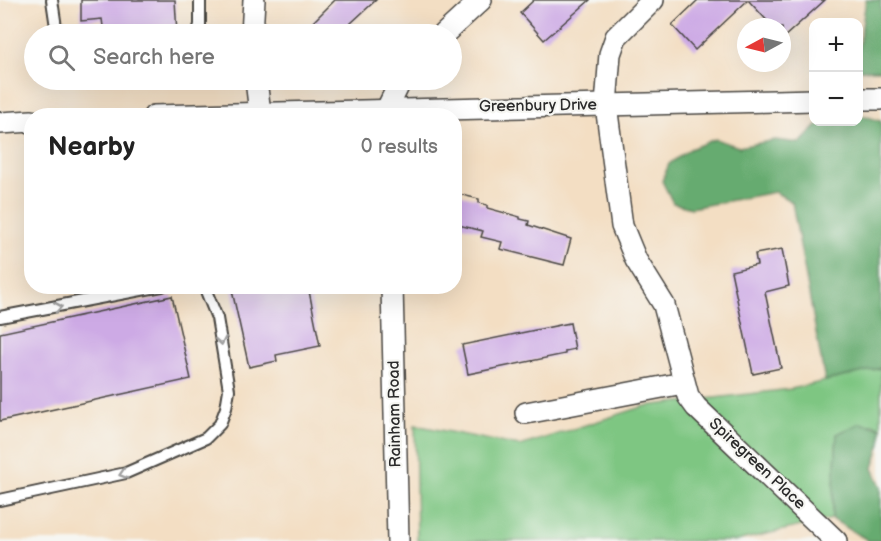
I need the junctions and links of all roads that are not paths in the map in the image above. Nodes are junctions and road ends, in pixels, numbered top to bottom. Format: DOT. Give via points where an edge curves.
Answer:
graph roads {
  1 [pos="52,0"];
  2 [pos="200,0"];
  3 [pos="254,0"];
  4 [pos="481,0"];
  5 [pos="653,0"];
  6 [pos="56,24"];
  7 [pos="200,24"];
  8 [pos="253,24"];
  9 [pos="455,24"];
  10 [pos="257,90"];
  11 [pos="397,90"];
  12 [pos="863,99"];
  13 [pos="881,99"];
  14 [pos="809,100"];
  15 [pos="606,105"];
  16 [pos="259,108"];
  17 [pos="389,108"];
  18 [pos="462,110"];
  19 [pos="24,122"];
  20 [pos="0,123"];
  21 [pos="120,294"];
  22 [pos="207,294"];
  23 [pos="392,294"];
  24 [pos="0,317"];
  25 [pos="683,383"];
  26 [pos="526,413"];
  27 [pos="0,500"];
  28 [pos="398,541"];
  29 [pos="837,541"];
  1 -- 6 [label="lane"];
  2 -- 7 [label="lane"];
  3 -- 8 [label="street"];
  4 -- 9 [label="street"];
  5 -- 15 [label="street, Spiregreen Place" via="616,37 610,54"];
  10 -- 16 [label="street"];
  11 -- 17 [label="street"];
  12 -- 13 [label="street"];
  14 -- 15 [label="street, Greenbury Drive"];
  15 -- 18 [label="street, Greenbury Drive"];
  15 -- 25 [label="street, Spiregreen Place" via="622,226 636,260 664,305"];
  19 -- 20 [label="street"];
  24 -- 21 [label="lane, one-way"];
  22 -- 27 [label="lane, one-way" via="217,318 229,390 220,424 206,438 126,474"];
  23 -- 28 [label="street, Rainham Road"];
  25 -- 26 [label="street"];
  25 -- 29 [label="street, Spiregreen Place" via="696,407"];
}
